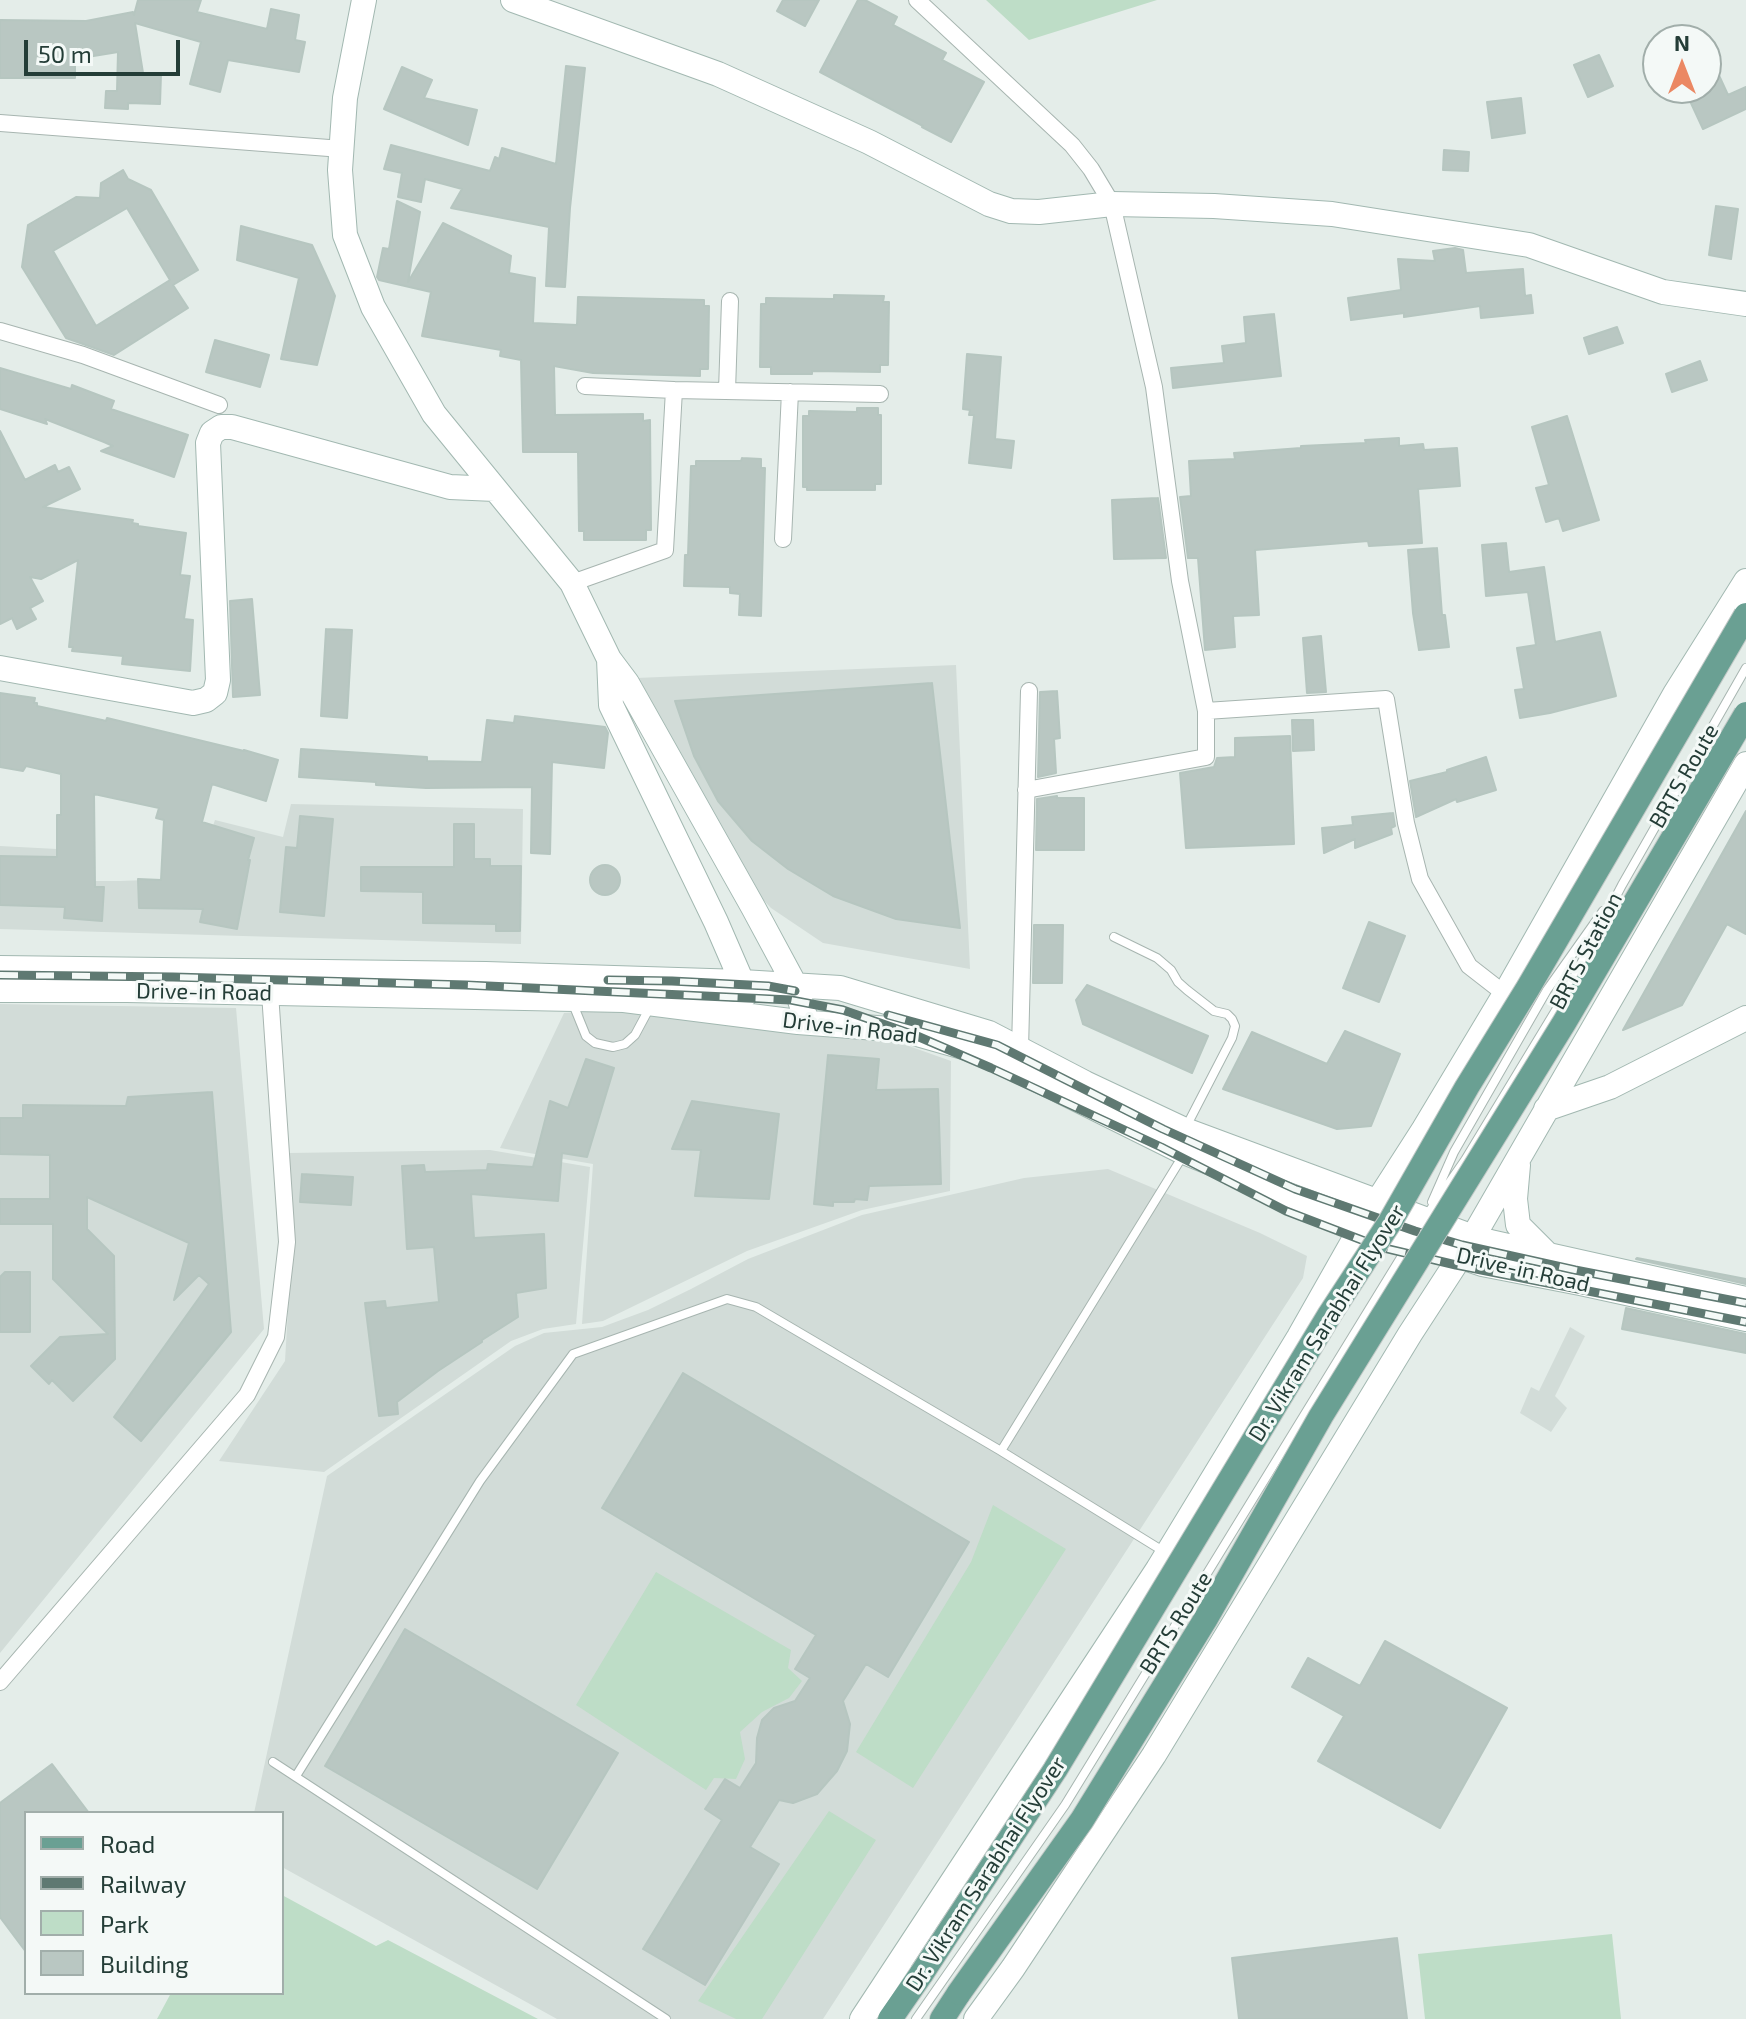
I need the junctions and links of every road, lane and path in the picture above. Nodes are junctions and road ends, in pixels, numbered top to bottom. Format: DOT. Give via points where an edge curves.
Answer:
graph roads {
  1 [pos="364,0"];
  2 [pos="513,0"];
  3 [pos="917,0"];
  4 [pos="0,123"];
  5 [pos="342,149"];
  6 [pos="1112,204"];
  7 [pos="730,301"];
  8 [pos="1746,304"];
  9 [pos="0,331"];
  10 [pos="585,386"];
  11 [pos="674,390"];
  12 [pos="727,391"];
  13 [pos="790,392"];
  14 [pos="880,394"];
  15 [pos="219,405"];
  16 [pos="495,489"];
  17 [pos="783,539"];
  18 [pos="1746,581"];
  19 [pos="572,583"];
  20 [pos="1746,615"];
  21 [pos="609,659"];
  22 [pos="0,668"];
  23 [pos="1746,668"];
  24 [pos="1029,691"];
  25 [pos="1206,711"];
  26 [pos="1746,714"];
  27 [pos="1746,764"];
  28 [pos="1026,790"];
  29 [pos="1622,885"];
  30 [pos="1114,937"];
  31 [pos="0,968"];
  32 [pos="265,982"];
  33 [pos="742,982"];
  34 [pos="795,985"];
  35 [pos="0,990"];
  36 [pos="1505,994"];
  37 [pos="570,998"];
  38 [pos="652,1003"];
  39 [pos="750,1016"];
  40 [pos="1746,1018"];
  41 [pos="807,1022"];
  42 [pos="1020,1049"];
  43 [pos="1546,1109"];
  44 [pos="1185,1142"];
  45 [pos="1520,1155"];
  46 [pos="1378,1201"];
  47 [pos="1363,1224"];
  48 [pos="1418,1230"];
  49 [pos="1467,1247"];
  50 [pos="1548,1255"];
  51 [pos="1746,1299"];
  52 [pos="1746,1319"];
  53 [pos="1001,1451"];
  54 [pos="1167,1554"];
  55 [pos="0,1682"];
  56 [pos="273,1762"];
  57 [pos="296,1776"];
  58 [pos="666,2019"];
  59 [pos="862,2019"];
  60 [pos="890,2019"];
  61 [pos="916,2019"];
  62 [pos="942,2019"];
  63 [pos="976,2019"];
  1 -- 5 [label="street" via="345,98"];
  2 -- 6 [label="street" via="718,74 989,204 1039,212"];
  3 -- 6 [label="street" via="1072,145"];
  4 -- 5 [label="street"];
  5 -- 16 [label="street" via="345,235 373,307 434,414"];
  6 -- 8 [label="street" via="1332,214 1421,227 1529,245 1663,292"];
  6 -- 25 [label="street" via="1154,387 1180,581"];
  7 -- 12 [label="street"];
  9 -- 15 [label="street"];
  10 -- 11 [label="street"];
  11 -- 12 [label="street"];
  11 -- 19 [label="street" via="665,550"];
  12 -- 13 [label="street"];
  13 -- 14 [label="street"];
  13 -- 17 [label="street"];
  16 -- 19 [label="street"];
  16 -- 22 [label="street" via="450,487 221,427 208,443 215,693 193,703"];
  18 -- 36 [label="street" via="1675,694"];
  19 -- 21 [label="street"];
  20 -- 60 [label="main road, Dr. Vikram Sarabhai Flyover, bridge" via="1390,1222 1055,1770"];
  21 -- 33 [label="street" via="611,705"];
  21 -- 34 [label="street"];
  23 -- 29 [label="lane, BRTS Route"];
  24 -- 28 [label="street"];
  25 -- 28 [label="street" via="1206,757"];
  25 -- 36 [label="street" via="1386,699 1420,879 1469,966"];
  26 -- 62 [label="main road, Dr. Vikram Sarabhai Flyover, bridge" via="1082,1820"];
  27 -- 43 [label="street"];
  28 -- 42 [label="street"];
  29 -- 48 [label="lane, BRTS Station" via="1562,1000"];
  29 -- 48 [label="lane, BRTS Station" via="1547,990 1454,1152"];
  30 -- 44 [label="lane" via="1157,958 1187,990 1214,1011 1227,1014 1235,1026"];
  31 -- 32 [label="street, Drive-in Road"];
  32 -- 33 [label="street, Drive-in Road" via="486,974"];
  32 -- 35 [label="street, Drive-in Road"];
  32 -- 37 [label="street, Drive-in Road"];
  32 -- 55 [label="street" via="287,1242 276,1337 247,1395"];
  33 -- 34 [label="street, Drive-in Road"];
  33 -- 39 [label="street"];
  34 -- 41 [label="street"];
  34 -- 42 [label="street, Drive-in Road" via="840,988 989,1033"];
  36 -- 46 [label="street"];
  37 -- 38 [label="street, Drive-in Road"];
  37 -- 38 [label="lane" via="586,1036 613,1047 635,1035"];
  38 -- 39 [label="street, Drive-in Road"];
  39 -- 41 [label="street, Drive-in Road"];
  40 -- 43 [label="street" via="1610,1087"];
  41 -- 44 [label="street, Drive-in Road" via="903,1030 984,1053"];
  42 -- 44 [label="street, Drive-in Road"];
  43 -- 45 [label="street"];
  44 -- 46 [label="street"];
  44 -- 47 [label="street, Drive-in Road"];
  44 -- 53 [label="lane"];
  45 -- 49 [label="street"];
  45 -- 50 [label="street" via="1518,1225"];
  46 -- 47 [label="street"];
  46 -- 48 [label="street"];
  47 -- 48 [label="street, Drive-in Road"];
  47 -- 54 [label="street"];
  48 -- 49 [label="street"];
  48 -- 61 [label="lane, BRTS Route" via="1065,1805"];
  49 -- 50 [label="street"];
  49 -- 52 [label="street, Drive-in Road" via="1482,1264"];
  49 -- 63 [label="street" via="1154,1755"];
  50 -- 51 [label="street"];
  53 -- 54 [label="lane"];
  53 -- 57 [label="lane" via="756,1307 727,1299 573,1354 480,1481"];
  54 -- 59 [label="street"];
  56 -- 57 [label="lane"];
  57 -- 58 [label="lane"];
}
